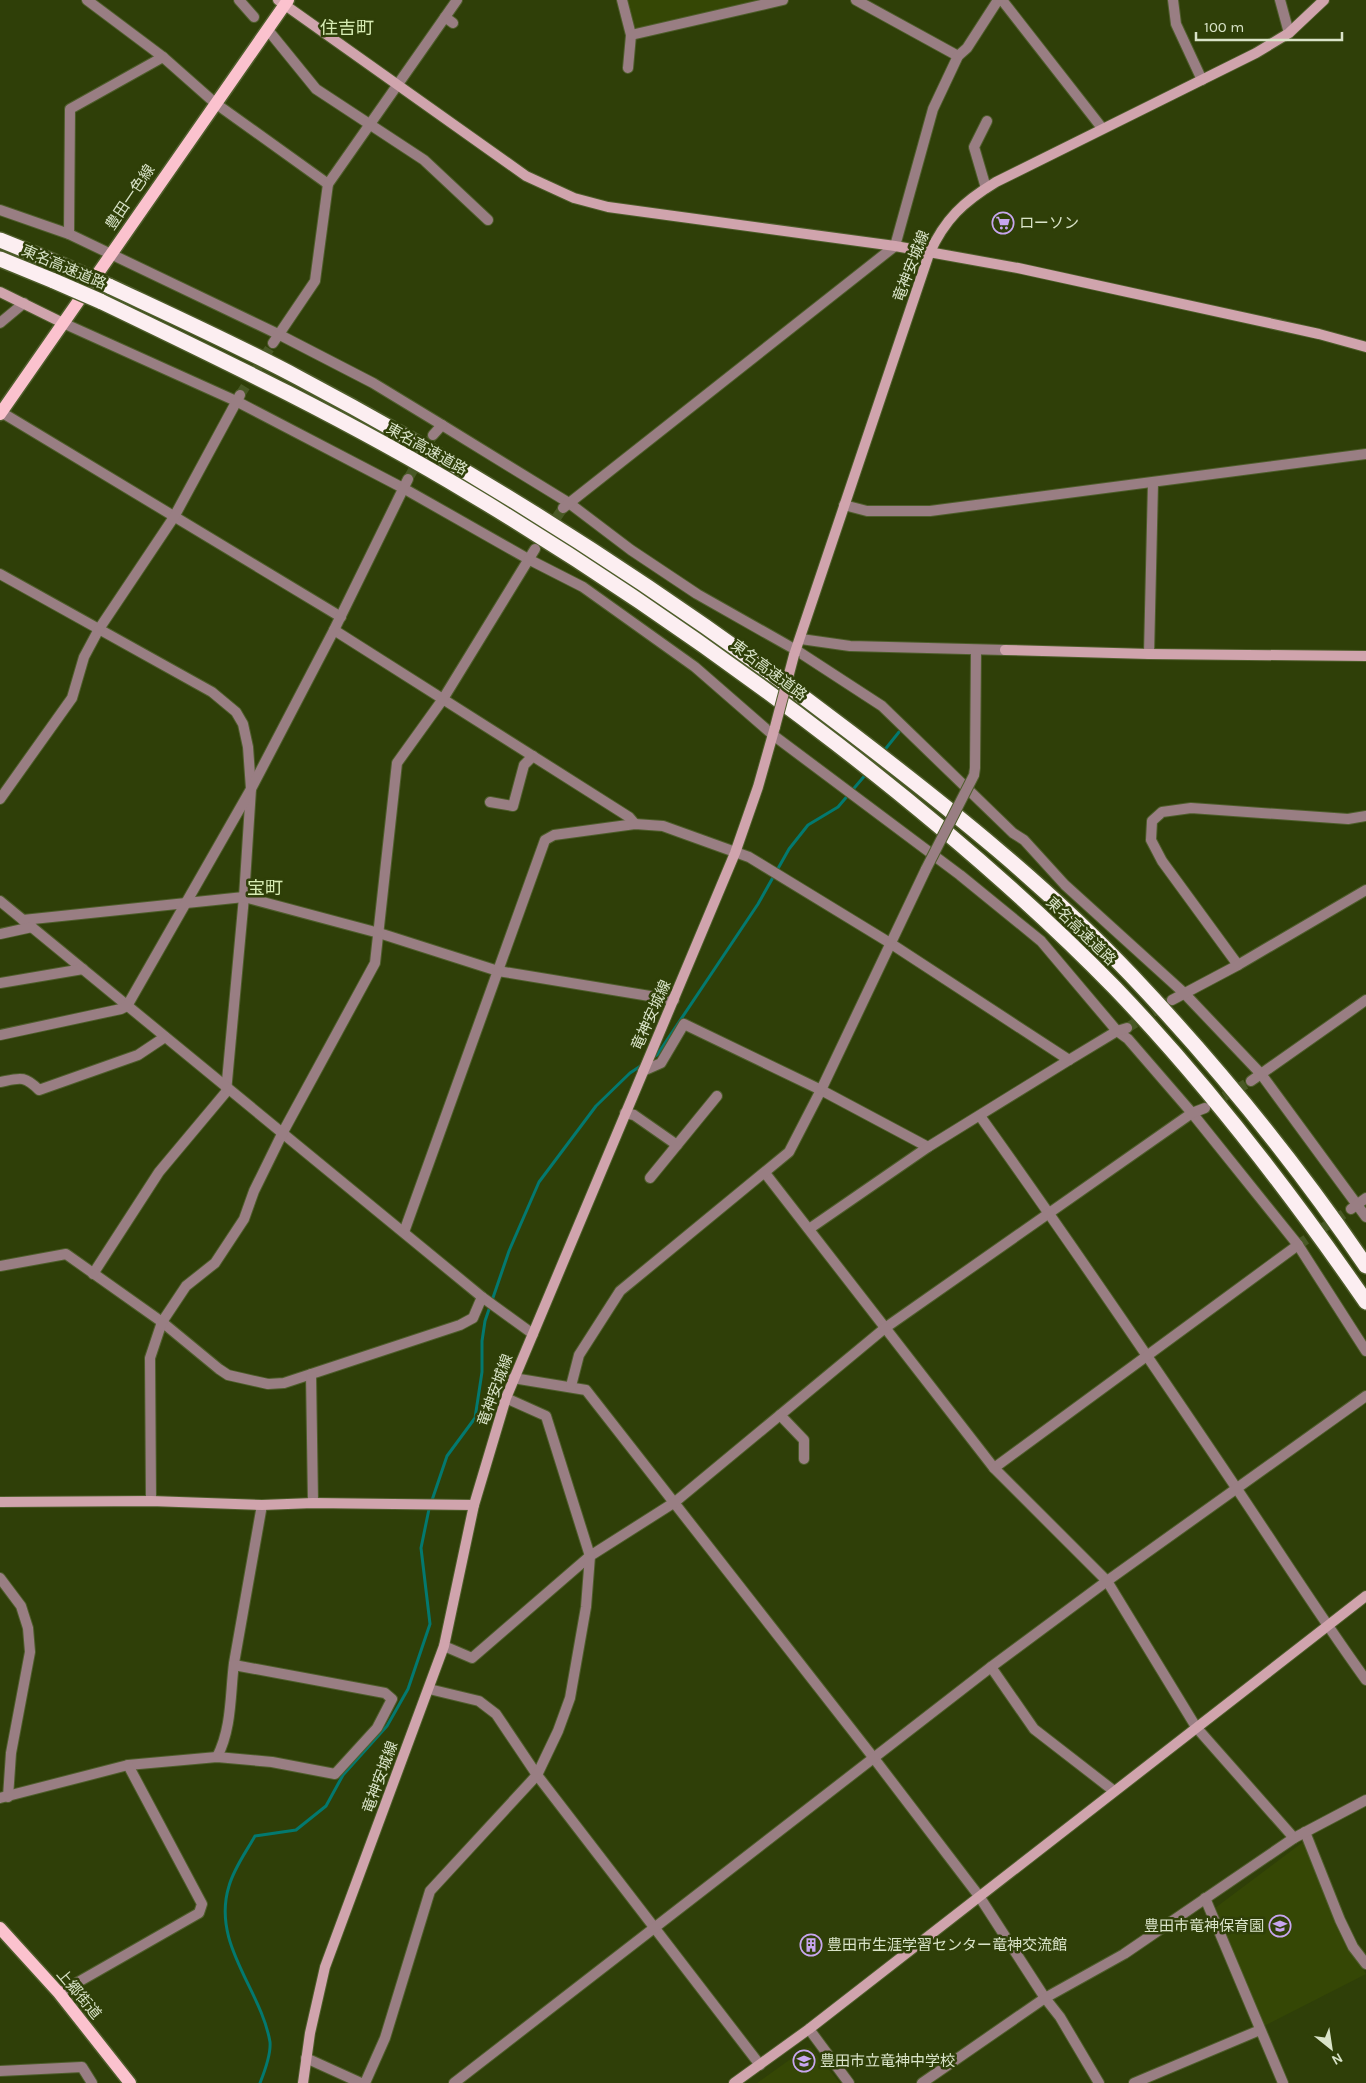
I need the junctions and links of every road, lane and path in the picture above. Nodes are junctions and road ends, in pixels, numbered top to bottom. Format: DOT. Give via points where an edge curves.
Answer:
graph roads {
  1 [pos="87,0"];
  2 [pos="239,0"];
  3 [pos="457,0"];
  4 [pos="622,0"];
  5 [pos="783,0"];
  6 [pos="856,0"];
  7 [pos="1000,0"];
  8 [pos="1173,0"];
  9 [pos="1280,0"];
  10 [pos="1324,0"];
  11 [pos="284,2"];
  12 [pos="254,17"];
  13 [pos="268,30"];
  14 [pos="1289,32"];
  15 [pos="631,35"];
  16 [pos="958,56"];
  17 [pos="163,57"];
  18 [pos="628,68"];
  19 [pos="1202,80"];
  20 [pos="397,86"];
  21 [pos="215,103"];
  22 [pos="987,121"];
  23 [pos="371,124"];
  24 [pos="1102,128"];
  25 [pos="328,184"];
  26 [pos="986,188"];
  27 [pos="0,210"];
  28 [pos="488,220"];
  29 [pos="69,234"];
  30 [pos="0,240"];
  31 [pos="895,246"];
  32 [pos="929,254"];
  33 [pos="110,255"];
  34 [pos="0,259"];
  35 [pos="0,292"];
  36 [pos="24,303"];
  37 [pos="64,323"];
  38 [pos="0,324"];
  39 [pos="277,339"];
  40 [pos="1366,347"];
  41 [pos="238,398"];
  42 [pos="0,413"];
  43 [pos="442,424"];
  44 [pos="433,435"];
  45 [pos="1366,454"];
  46 [pos="1153,483"];
  47 [pos="406,484"];
  48 [pos="566,505"];
  49 [pos="844,505"];
  50 [pos="174,517"];
  51 [pos="535,549"];
  52 [pos="530,560"];
  53 [pos="0,574"];
  54 [pos="341,617"];
  55 [pos="99,629"];
  56 [pos="334,630"];
  57 [pos="801,639"];
  58 [pos="976,650"];
  59 [pos="795,653"];
  60 [pos="1149,654"];
  61 [pos="1366,656"];
  62 [pos="443,700"];
  63 [pos="774,731"];
  64 [pos="533,756"];
  65 [pos="251,789"];
  66 [pos="0,799"];
  67 [pos="490,802"];
  68 [pos="1366,816"];
  69 [pos="635,824"];
  70 [pos="735,853"];
  71 [pos="1366,890"];
  72 [pos="244,896"];
  73 [pos="0,901"];
  74 [pos="187,903"];
  75 [pos="23,920"];
  76 [pos="32,927"];
  77 [pos="0,934"];
  78 [pos="379,934"];
  79 [pos="890,942"];
  80 [pos="1238,965"];
  81 [pos="83,969"];
  82 [pos="498,971"];
  83 [pos="0,983"];
  84 [pos="1184,993"];
  85 [pos="674,1000"];
  86 [pos="1172,1000"];
  87 [pos="1366,1000"];
  88 [pos="126,1006"];
  89 [pos="1122,1030"];
  90 [pos="0,1035"];
  91 [pos="165,1037"];
  92 [pos="1069,1060"];
  93 [pos="643,1071"];
  94 [pos="1260,1074"];
  95 [pos="1251,1081"];
  96 [pos="0,1082"];
  97 [pos="227,1087"];
  98 [pos="821,1090"];
  99 [pos="718,1096"];
  100 [pos="1205,1108"];
  101 [pos="625,1113"];
  102 [pos="1192,1113"];
  103 [pos="980,1116"];
  104 [pos="283,1132"];
  105 [pos="678,1145"];
  106 [pos="928,1147"];
  107 [pos="765,1173"];
  108 [pos="650,1178"];
  109 [pos="1358,1204"];
  110 [pos="1049,1213"];
  111 [pos="1366,1217"];
  112 [pos="809,1229"];
  113 [pos="404,1232"];
  114 [pos="1298,1245"];
  115 [pos="0,1266"];
  116 [pos="1366,1266"];
  117 [pos="93,1274"];
  118 [pos="482,1297"];
  119 [pos="1366,1302"];
  120 [pos="162,1322"];
  121 [pos="885,1328"];
  122 [pos="533,1334"];
  123 [pos="1366,1351"];
  124 [pos="1146,1357"];
  125 [pos="311,1374"];
  126 [pos="513,1378"];
  127 [pos="571,1386"];
  128 [pos="1366,1396"];
  129 [pos="506,1398"];
  130 [pos="780,1415"];
  131 [pos="804,1458"];
  132 [pos="994,1468"];
  133 [pos="1238,1490"];
  134 [pos="150,1501"];
  135 [pos="0,1502"];
  136 [pos="675,1502"];
  137 [pos="312,1503"];
  138 [pos="262,1505"];
  139 [pos="474,1505"];
  140 [pos="590,1556"];
  141 [pos="0,1578"];
  142 [pos="1106,1581"];
  143 [pos="1366,1596"];
  144 [pos="1327,1627"];
  145 [pos="444,1646"];
  146 [pos="234,1665"];
  147 [pos="991,1667"];
  148 [pos="1366,1680"];
  149 [pos="429,1689"];
  150 [pos="1196,1728"];
  151 [pos="217,1757"];
  152 [pos="873,1757"];
  153 [pos="128,1765"];
  154 [pos="537,1775"];
  155 [pos="1114,1791"];
  156 [pos="4,1797"];
  157 [pos="1366,1800"];
  158 [pos="1304,1832"];
  159 [pos="1294,1838"];
  160 [pos="979,1896"];
  161 [pos="1205,1898"];
  162 [pos="0,1928"];
  163 [pos="656,1928"];
  164 [pos="1366,1964"];
  165 [pos="59,1993"];
  166 [pos="1044,1998"];
  167 [pos="809,2029"];
  168 [pos="1260,2030"];
  169 [pos="306,2058"];
  170 [pos="760,2065"];
  171 [pos="0,2071"];
  172 [pos="92,2083"];
  173 [pos="130,2083"];
  174 [pos="303,2083"];
  175 [pos="361,2083"];
  176 [pos="365,2083"];
  177 [pos="454,2083"];
  178 [pos="734,2083"];
  179 [pos="849,2083"];
  180 [pos="922,2083"];
  181 [pos="1098,2083"];
  182 [pos="1134,2083"];
  183 [pos="1283,2083"];
  1 -- 17 [label="street"];
  2 -- 12 [label="street"];
  3 -- 20 [label="street" via="449,20"];
  4 -- 15 [label="street"];
  5 -- 15 [label="street"];
  6 -- 16 [label="street"];
  7 -- 16 [label="street"];
  7 -- 24 [label="street"];
  8 -- 19 [label="street" via="1176,24"];
  9 -- 14 [label="street"];
  10 -- 14 [label="street, 竜神安城線"];
  11 -- 13 [label="main road, 豊田一色線"];
  11 -- 20 [label="street"];
  13 -- 21 [label="main road, 豊田一色線"];
  13 -- 23 [label="street" via="316,90"];
  14 -- 19 [label="street, 竜神安城線"];
  15 -- 18 [label="street"];
  16 -- 31 [label="street" via="933,110"];
  17 -- 21 [label="street"];
  17 -- 29 [label="street" via="70,109"];
  19 -- 24 [label="street, 竜神安城線"];
  20 -- 23 [label="street"];
  20 -- 31 [label="street" via="526,176 574,198 608,207"];
  21 -- 25 [label="street"];
  21 -- 33 [label="main road, 豊田一色線"];
  22 -- 26 [label="street" via="974,147"];
  23 -- 25 [label="street"];
  23 -- 28 [label="street" via="424,160"];
  24 -- 26 [label="street, 竜神安城線"];
  25 -- 39 [label="street" via="315,281"];
  26 -- 32 [label="street, 竜神安城線" via="952,216 939,232"];
  27 -- 29 [label="street"];
  29 -- 33 [label="street"];
  30 -- 116 [label="highway, 東名高速道路, bridge" via="109,286 299,378 478,479 726,638 888,761 1022,871 1130,974 1278,1143"];
  31 -- 32 [label="street"];
  31 -- 48 [label="street"];
  32 -- 40 [label="street" via="1018,268"];
  32 -- 49 [label="street, 竜神安城線"];
  33 -- 37 [label="main road, 豊田一色線"];
  33 -- 39 [label="street"];
  34 -- 119 [label="highway, 東名高速道路, bridge" via="100,300 289,393 468,492 711,649 876,774 1008,886 1114,987 1259,1154"];
  35 -- 36 [label="street"];
  36 -- 37 [label="street"];
  36 -- 38 [label="street"];
  37 -- 41 [label="street"];
  37 -- 42 [label="main road, 豊田一色線"];
  39 -- 43 [label="street" via="373,383"];
  41 -- 47 [label="street"];
  41 -- 50 [label="street"];
  42 -- 50 [label="street"];
  43 -- 44 [label="street"];
  43 -- 48 [label="street"];
  45 -- 46 [label="street"];
  46 -- 49 [label="street" via="930,511 868,511"];
  46 -- 60 [label="street"];
  47 -- 52 [label="street"];
  47 -- 54 [label="street"];
  48 -- 59 [label="street" via="697,594"];
  49 -- 57 [label="street, 竜神安城線"];
  50 -- 54 [label="street"];
  50 -- 55 [label="street"];
  51 -- 52 [label="street"];
  52 -- 62 [label="street"];
  52 -- 63 [label="street" via="583,587 695,667"];
  53 -- 55 [label="street"];
  54 -- 56 [label="street"];
  55 -- 65 [label="street" via="212,692 236,712 247,736"];
  55 -- 66 [label="street" via="84,657 72,698"];
  56 -- 62 [label="street"];
  56 -- 65 [label="street"];
  57 -- 58 [label="street" via="850,646"];
  57 -- 59 [label="street, 竜神安城線"];
  58 -- 60 [label="street"];
  58 -- 79 [label="street, bridge" via="974,775"];
  59 -- 63 [label="street, 竜神安城線, bridge"];
  59 -- 84 [label="street" via="882,706 1024,840 1065,885"];
  60 -- 61 [label="street"];
  62 -- 64 [label="street"];
  62 -- 78 [label="street" via="397,763"];
  63 -- 70 [label="street, 竜神安城線"];
  63 -- 89 [label="street" via="1041,941"];
  64 -- 67 [label="street" via="524,765 513,806"];
  64 -- 69 [label="street"];
  65 -- 72 [label="street"];
  65 -- 74 [label="street"];
  68 -- 80 [label="street" via="1348,819 1182,809 1162,812 1152,822 1151,840 1162,861"];
  69 -- 70 [label="street" via="663,826"];
  69 -- 82 [label="street" via="554,835 545,840"];
  70 -- 79 [label="street" via="749,857"];
  70 -- 85 [label="street, 竜神安城線"];
  71 -- 80 [label="street"];
  72 -- 74 [label="street"];
  72 -- 78 [label="street"];
  72 -- 97 [label="street"];
  73 -- 75 [label="street"];
  74 -- 75 [label="street"];
  74 -- 88 [label="street"];
  75 -- 76 [label="street"];
  76 -- 77 [label="street"];
  76 -- 81 [label="street"];
  78 -- 82 [label="street"];
  78 -- 104 [label="street" via="375,963"];
  79 -- 92 [label="street"];
  79 -- 98 [label="street"];
  80 -- 84 [label="street"];
  81 -- 83 [label="street"];
  81 -- 88 [label="street"];
  82 -- 85 [label="street"];
  82 -- 113 [label="street"];
  84 -- 86 [label="street"];
  84 -- 94 [label="street"];
  85 -- 93 [label="street, 竜神安城線"];
  87 -- 94 [label="street"];
  88 -- 90 [label="street"];
  88 -- 91 [label="street"];
  89 -- 92 [label="street"];
  89 -- 102 [label="street"];
  91 -- 96 [label="street" via="138,1055 39,1090 30,1080 22,1078"];
  91 -- 97 [label="street"];
  92 -- 103 [label="street"];
  93 -- 98 [label="street" via="661,1063 684,1024"];
  93 -- 101 [label="street, 竜神安城線"];
  94 -- 95 [label="street"];
  94 -- 109 [label="street"];
  97 -- 104 [label="street"];
  97 -- 117 [label="street" via="159,1172"];
  98 -- 106 [label="street"];
  98 -- 107 [label="street" via="789,1152"];
  99 -- 105 [label="street"];
  100 -- 102 [label="street"];
  101 -- 105 [label="street" via="634,1115"];
  101 -- 122 [label="street, 竜神安城線"];
  102 -- 110 [label="street"];
  102 -- 114 [label="street"];
  103 -- 106 [label="street"];
  103 -- 110 [label="street"];
  104 -- 113 [label="street"];
  104 -- 120 [label="street" via="244,1219 214,1263 186,1286"];
  105 -- 108 [label="street"];
  106 -- 112 [label="street"];
  107 -- 112 [label="street"];
  107 -- 127 [label="street" via="620,1291 579,1355"];
  109 -- 111 [label="street"];
  110 -- 121 [label="street"];
  110 -- 124 [label="street"];
  112 -- 121 [label="street"];
  113 -- 118 [label="street"];
  114 -- 123 [label="street"];
  114 -- 124 [label="street"];
  115 -- 117 [label="street" via="66,1254"];
  117 -- 120 [label="street"];
  118 -- 122 [label="street"];
  118 -- 125 [label="street" via="473,1318 460,1325"];
  120 -- 125 [label="street" via="228,1375 277,1384"];
  120 -- 134 [label="street" via="150,1358"];
  121 -- 130 [label="street"];
  121 -- 132 [label="street"];
  122 -- 126 [label="street, 竜神安城線"];
  124 -- 132 [label="street"];
  124 -- 133 [label="street"];
  125 -- 137 [label="street"];
  126 -- 127 [label="street"];
  126 -- 129 [label="street, 竜神安城線"];
  127 -- 136 [label="street" via="586,1390"];
  128 -- 133 [label="street"];
  129 -- 139 [label="street, 竜神安城線"];
  129 -- 140 [label="street" via="546,1416"];
  130 -- 131 [label="street" via="804,1440"];
  130 -- 136 [label="street"];
  132 -- 142 [label="street"];
  133 -- 142 [label="street"];
  133 -- 144 [label="street"];
  134 -- 135 [label="street"];
  134 -- 138 [label="street"];
  136 -- 140 [label="street"];
  136 -- 152 [label="street"];
  137 -- 138 [label="street"];
  137 -- 139 [label="street"];
  138 -- 146 [label="street"];
  139 -- 145 [label="street, 竜神安城線"];
  140 -- 145 [label="street" via="472,1658"];
  140 -- 154 [label="street" via="586,1607 570,1698"];
  141 -- 156 [label="street" via="22,1606 30,1652"];
  142 -- 147 [label="street"];
  142 -- 150 [label="street"];
  143 -- 144 [label="street"];
  144 -- 148 [label="street"];
  144 -- 150 [label="street"];
  145 -- 149 [label="street, 竜神安城線"];
  146 -- 151 [label="street" via="230,1712"];
  146 -- 151 [label="street" via="386,1693 392,1699 380,1724 338,1773"];
  147 -- 152 [label="street"];
  147 -- 155 [label="street" via="1034,1729"];
  149 -- 154 [label="street" via="480,1701 496,1714"];
  149 -- 169 [label="street, 竜神安城線" via="325,1967"];
  150 -- 155 [label="street"];
  150 -- 159 [label="street"];
  151 -- 153 [label="street"];
  152 -- 160 [label="street"];
  152 -- 163 [label="street"];
  153 -- 156 [label="street"];
  153 -- 165 [label="street" via="202,1904 200,1913"];
  154 -- 163 [label="street"];
  154 -- 176 [label="street" via="430,1891 385,2038"];
  155 -- 160 [label="street"];
  157 -- 158 [label="street"];
  158 -- 159 [label="street"];
  158 -- 164 [label="street" via="1340,1920 1353,1947"];
  159 -- 161 [label="street"];
  160 -- 166 [label="street"];
  160 -- 167 [label="street"];
  161 -- 166 [label="street" via="1124,1954"];
  161 -- 168 [label="street"];
  162 -- 165 [label="main road, 上郷街道"];
  163 -- 170 [label="street"];
  163 -- 177 [label="street"];
  165 -- 173 [label="main road, 上郷街道"];
  166 -- 180 [label="street"];
  166 -- 181 [label="street" via="1060,2017"];
  167 -- 170 [label="street"];
  167 -- 179 [label="street"];
  168 -- 182 [label="street"];
  168 -- 183 [label="street"];
  169 -- 174 [label="street, 竜神安城線"];
  169 -- 175 [label="street"];
  170 -- 178 [label="street"];
  171 -- 172 [label="street" via="82,2067"];
}
